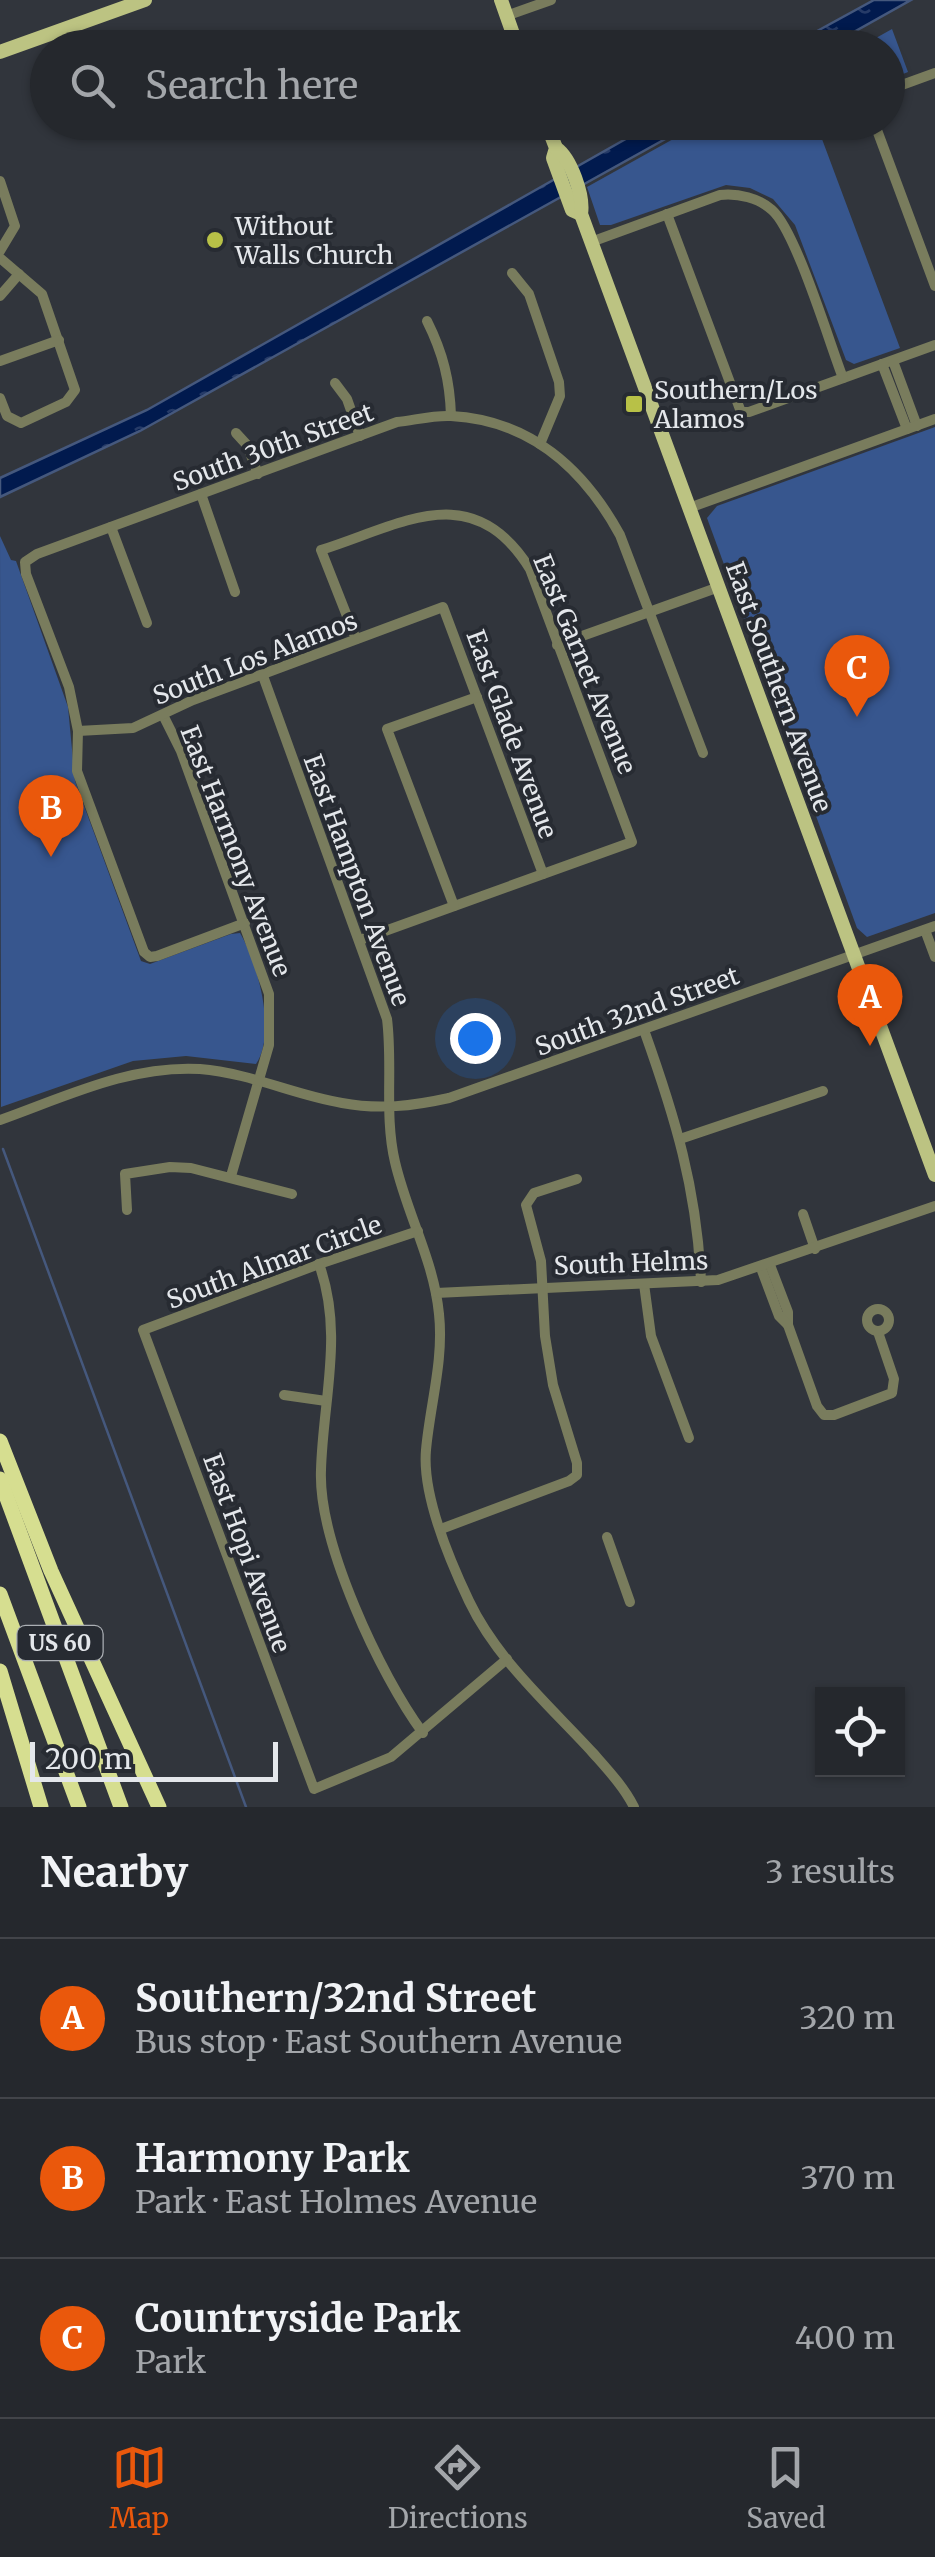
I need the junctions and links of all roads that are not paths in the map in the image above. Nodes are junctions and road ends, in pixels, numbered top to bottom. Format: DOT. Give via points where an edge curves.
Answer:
graph roads {
  1 [pos="146,0"];
  2 [pos="500,0"];
  3 [pos="551,0"];
  4 [pos="506,16"];
  5 [pos="62,30"];
  6 [pos="511,30"];
  7 [pos="30,41"];
  8 [pos="0,52"];
  9 [pos="935,73"];
  10 [pos="905,84"];
  11 [pos="553,140"];
  12 [pos="881,140"];
  13 [pos="0,181"];
  14 [pos="667,214"];
  15 [pos="591,242"];
  16 [pos="0,254"];
  17 [pos="512,272"];
  18 [pos="19,274"];
  19 [pos="935,286"];
  20 [pos="0,296"];
  21 [pos="428,321"];
  22 [pos="59,340"];
  23 [pos="935,345"];
  24 [pos="0,361"];
  25 [pos="888,362"];
  26 [pos="843,378"];
  27 [pos="335,383"];
  28 [pos="0,398"];
  29 [pos="451,416"];
  30 [pos="935,419"];
  31 [pos="912,428"];
  32 [pos="236,433"];
  33 [pos="360,436"];
  34 [pos="540,444"];
  35 [pos="258,474"];
  36 [pos="200,494"];
  37 [pos="689,508"];
  38 [pos="111,527"];
  39 [pos="718,588"];
  40 [pos="235,592"];
  41 [pos="443,607"];
  42 [pos="647,612"];
  43 [pos="146,623"];
  44 [pos="356,639"];
  45 [pos="557,645"];
  46 [pos="262,676"];
  47 [pos="477,698"];
  48 [pos="163,715"];
  49 [pos="78,731"];
  50 [pos="703,753"];
  51 [pos="543,874"];
  52 [pos="454,906"];
  53 [pos="245,923"];
  54 [pos="930,928"];
  55 [pos="360,940"];
  56 [pos="854,955"];
  57 [pos="935,957"];
  58 [pos="644,1030"];
  59 [pos="260,1079"];
  60 [pos="823,1091"];
  61 [pos="391,1107"];
  62 [pos="0,1120"];
  63 [pos="680,1139"];
  64 [pos="231,1176"];
  65 [pos="935,1176"];
  66 [pos="577,1179"];
  67 [pos="292,1194"];
  68 [pos="935,1206"];
  69 [pos="126,1210"];
  70 [pos="803,1214"];
  71 [pos="418,1231"];
  72 [pos="815,1249"];
  73 [pos="319,1264"];
  74 [pos="766,1266"];
  75 [pos="700,1282"];
  76 [pos="644,1284"];
  77 [pos="543,1286"];
  78 [pos="436,1294"];
  79 [pos="143,1330"];
  80 [pos="878,1332"];
  81 [pos="284,1395"];
  82 [pos="326,1401"];
  83 [pos="688,1438"];
  84 [pos="0,1441"];
  85 [pos="0,1479"];
  86 [pos="441,1528"];
  87 [pos="607,1537"];
  88 [pos="0,1594"];
  89 [pos="630,1602"];
  90 [pos="507,1659"];
  91 [pos="0,1671"];
  92 [pos="423,1733"];
  93 [pos="41,1807"];
  94 [pos="79,1807"];
  95 [pos="121,1807"];
  96 [pos="159,1807"];
  97 [pos="634,1807"];
  1 -- 5 [label="main road"];
  2 -- 4 [label="main road"];
  3 -- 4 [label="street"];
  4 -- 6 [label="main road"];
  7 -- 8 [label="main road"];
  9 -- 10 [label="street"];
  11 -- 15 [label="main road, East Southern Avenue" via="564,153 564,171 582,204"];
  12 -- 19 [label="street"];
  13 -- 16 [label="street" via="16,226"];
  14 -- 15 [label="street"];
  14 -- 26 [label="street" via="720,195 742,196 776,214"];
  14 -- 26 [label="street" via="738,408 745,413"];
  15 -- 37 [label="main road, East Southern Avenue"];
  16 -- 18 [label="street"];
  17 -- 34 [label="street" via="529,294 565,397"];
  18 -- 20 [label="street"];
  18 -- 22 [label="street" via="42,294"];
  21 -- 29 [label="street" via="450,379"];
  22 -- 24 [label="street"];
  22 -- 28 [label="street" via="74,395 21,423 10,419"];
  23 -- 25 [label="street"];
  25 -- 26 [label="street"];
  25 -- 31 [label="street"];
  27 -- 33 [label="street" via="348,398"];
  29 -- 33 [label="street, South 30th Street" via="398,422"];
  29 -- 34 [label="street, South 30th Street" via="488,422"];
  30 -- 31 [label="street"];
  31 -- 37 [label="street"];
  32 -- 35 [label="street"];
  33 -- 35 [label="street, South 30th Street"];
  34 -- 42 [label="street, South 30th Street" via="580,475 606,509"];
  35 -- 36 [label="street, South 30th Street"];
  36 -- 38 [label="street, South 30th Street"];
  36 -- 40 [label="street"];
  37 -- 39 [label="main road, East Southern Avenue"];
  38 -- 43 [label="street"];
  38 -- 49 [label="street, South 30th Street" via="25,562"];
  39 -- 42 [label="street"];
  39 -- 56 [label="main road, East Southern Avenue"];
  41 -- 44 [label="street, South Los Alamos"];
  41 -- 47 [label="street, East Glade Avenue"];
  42 -- 45 [label="street"];
  42 -- 50 [label="street, South 30th Street"];
  44 -- 45 [label="street, East Garnet Avenue" via="321,550 431,513 454,512 497,530 523,558"];
  44 -- 46 [label="street, South Los Alamos"];
  45 -- 51 [label="street, East Garnet Avenue" via="632,842"];
  46 -- 48 [label="street, South Los Alamos"];
  46 -- 55 [label="street, East Hampton Avenue"];
  47 -- 51 [label="street, East Glade Avenue"];
  47 -- 52 [label="street" via="387,730"];
  48 -- 49 [label="street, South Los Alamos" via="132,728"];
  48 -- 53 [label="street, East Harmony Avenue"];
  49 -- 53 [label="street" via="77,771 144,952 150,957"];
  51 -- 52 [label="street"];
  52 -- 55 [label="street"];
  53 -- 59 [label="street, East Harmony Avenue" via="269,994 269,1045"];
  54 -- 56 [label="street, South 32nd Street"];
  54 -- 57 [label="street"];
  55 -- 61 [label="street, East Hampton Avenue" via="386,1019"];
  56 -- 58 [label="street, South 32nd Street"];
  56 -- 65 [label="main road, East Southern Avenue"];
  58 -- 61 [label="street, South 32nd Street" via="471,1092"];
  58 -- 63 [label="street"];
  59 -- 61 [label="street, South 32nd Street" via="341,1103"];
  59 -- 62 [label="street, South 32nd Street" via="197,1069 144,1071"];
  59 -- 64 [label="street, East Harmony Avenue"];
  60 -- 63 [label="street"];
  61 -- 71 [label="street, East Hampton Avenue" via="396,1164"];
  63 -- 75 [label="street" via="699,1232"];
  64 -- 67 [label="street"];
  64 -- 69 [label="street" via="170,1167 125,1174"];
  66 -- 77 [label="street" via="527,1201"];
  68 -- 72 [label="street, South Helms"];
  70 -- 72 [label="street"];
  71 -- 73 [label="street, South Almar Circle"];
  71 -- 78 [label="street, East Hampton Avenue"];
  72 -- 74 [label="street, South Helms"];
  73 -- 79 [label="street, South Almar Circle"];
  73 -- 82 [label="street" via="333,1330"];
  74 -- 75 [label="street, South Helms"];
  74 -- 80 [label="street" via="779,1316 824,1415 894,1390"];
  75 -- 76 [label="street, South Helms"];
  76 -- 77 [label="street, South Helms"];
  76 -- 83 [label="street" via="654,1344"];
  77 -- 78 [label="street, South Helms"];
  77 -- 86 [label="street" via="550,1370 577,1475"];
  78 -- 86 [label="street, East Hampton Avenue" via="439,1359 426,1465"];
  79 -- 92 [label="street, East Hopi Avenue" via="314,1788 391,1757"];
  81 -- 82 [label="street"];
  82 -- 92 [label="street" via="320,1475 330,1530 380,1666"];
  84 -- 96 [label="highway" via="51,1571"];
  85 -- 95 [label="highway, US 60"];
  86 -- 90 [label="street, East Hampton Avenue" via="467,1598"];
  87 -- 89 [label="street"];
  88 -- 94 [label="highway, US 60"];
  90 -- 92 [label="street"];
  90 -- 97 [label="street, East Hampton Avenue"];
  91 -- 93 [label="highway"];
}
